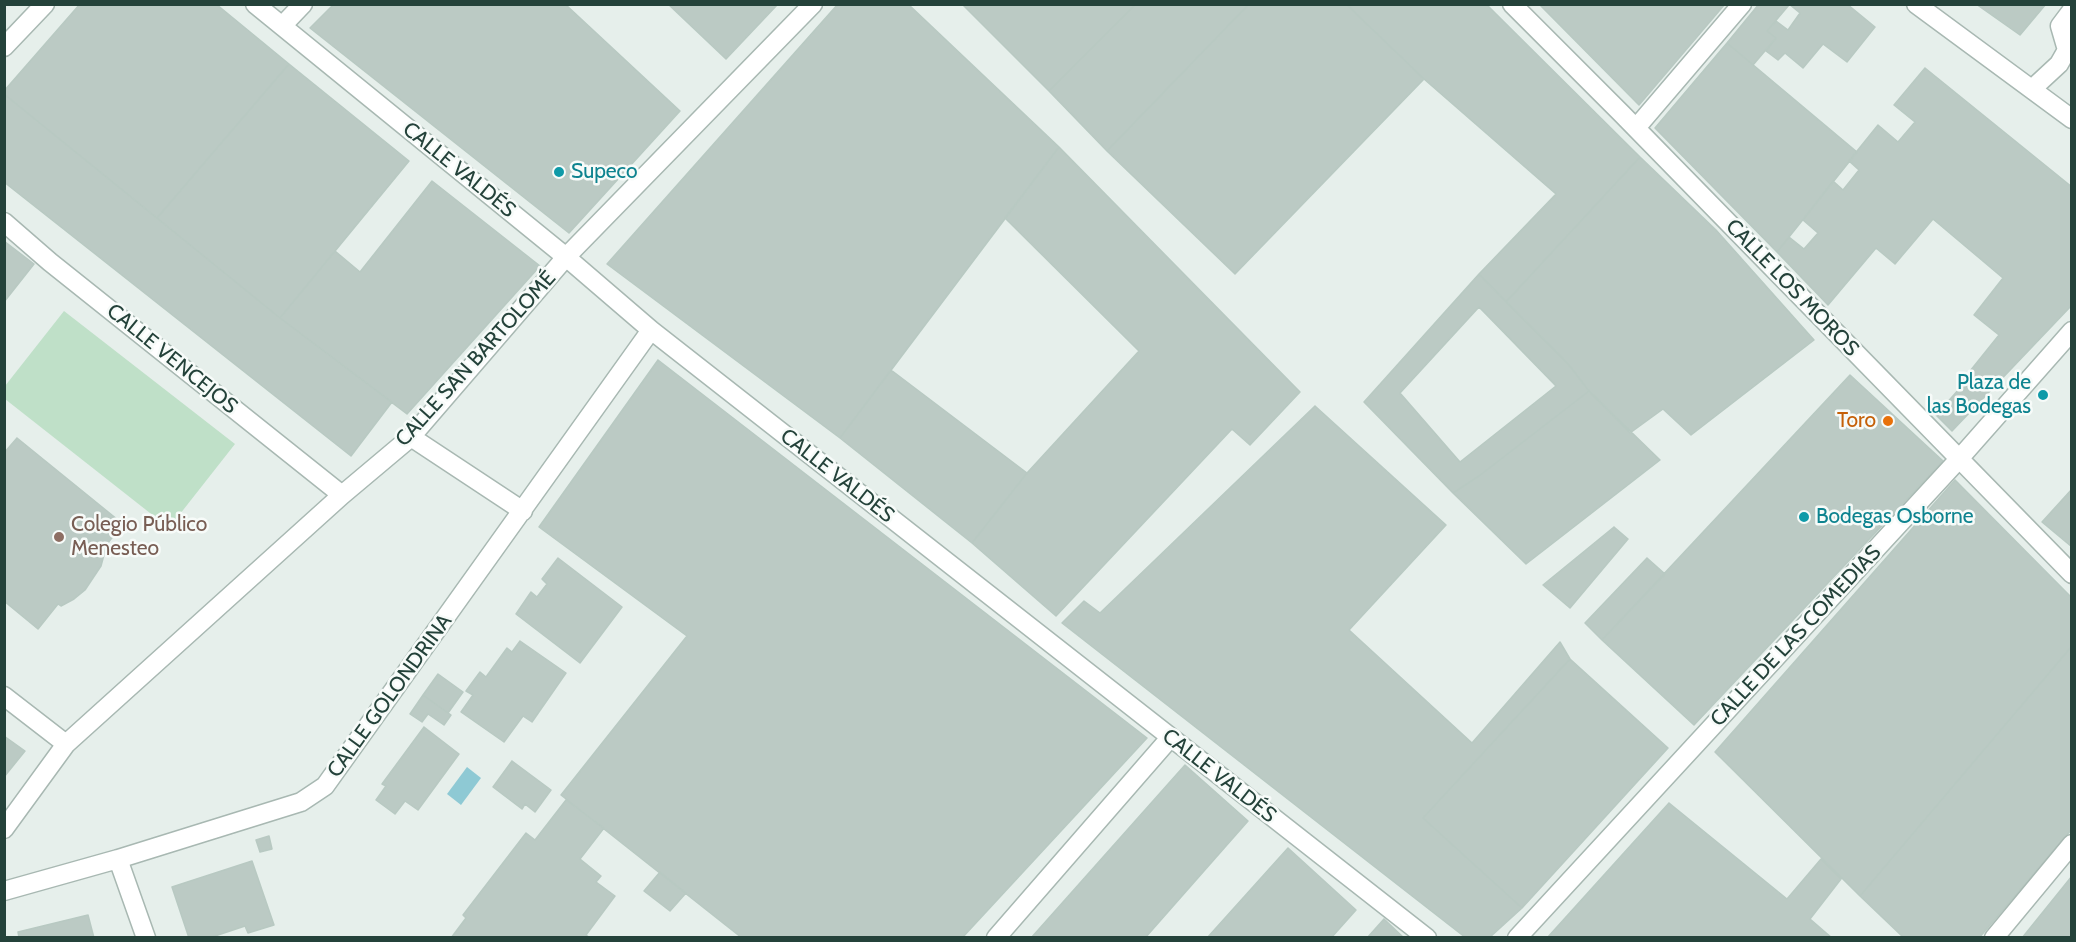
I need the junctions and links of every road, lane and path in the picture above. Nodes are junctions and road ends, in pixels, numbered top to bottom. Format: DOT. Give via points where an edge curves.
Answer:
graph roads {
  1 [pos="45,4"];
  2 [pos="255,4"];
  3 [pos="303,4"];
  4 [pos="813,4"];
  5 [pos="1512,4"];
  6 [pos="1742,4"];
  7 [pos="1916,4"];
  8 [pos="2072,10"];
  9 [pos="282,27"];
  10 [pos="4,47"];
  11 [pos="2069,50"];
  12 [pos="2032,89"];
  13 [pos="2072,119"];
  14 [pos="1636,128"];
  15 [pos="4,222"];
  16 [pos="566,257"];
  17 [pos="651,330"];
  18 [pos="2072,331"];
  19 [pos="411,437"];
  20 [pos="1959,459"];
  21 [pos="342,495"];
  22 [pos="523,511"];
  23 [pos="2072,574"];
  24 [pos="4,696"];
  25 [pos="1170,738"];
  26 [pos="66,744"];
  27 [pos="4,829"];
  28 [pos="2072,844"];
  29 [pos="118,859"];
  30 [pos="4,891"];
  31 [pos="146,938"];
  32 [pos="996,938"];
  33 [pos="1427,938"];
  34 [pos="1517,938"];
  35 [pos="1994,938"];
  1 -- 10 [label="street"];
  2 -- 9 [label="street, CALLE VALDÉS"];
  3 -- 9 [label="street"];
  4 -- 16 [label="street, CALLE SAN BARTOLOMÉ"];
  5 -- 14 [label="street, CALLE LOS MOROS"];
  6 -- 14 [label="street"];
  7 -- 12 [label="street"];
  8 -- 11 [label="street" via="2060,27"];
  9 -- 16 [label="street, CALLE VALDÉS"];
  11 -- 12 [label="street"];
  12 -- 13 [label="street"];
  14 -- 20 [label="street, CALLE LOS MOROS"];
  15 -- 21 [label="street, CALLE VENCEJOS"];
  16 -- 17 [label="street, CALLE VALDÉS"];
  16 -- 19 [label="street, CALLE SAN BARTOLOMÉ"];
  17 -- 22 [label="street, CALLE GOLONDRINA"];
  17 -- 25 [label="street, CALLE VALDÉS"];
  18 -- 20 [label="street, CALLE DE LAS COMEDIAS"];
  19 -- 21 [label="street, CALLE SAN BARTOLOMÉ"];
  19 -- 22 [label="street"];
  20 -- 23 [label="street, CALLE LOS MOROS"];
  20 -- 34 [label="street, CALLE DE LAS COMEDIAS"];
  21 -- 26 [label="street, CALLE SAN BARTOLOMÉ"];
  22 -- 29 [label="street, CALLE GOLONDRINA" via="325,786 301,802"];
  24 -- 26 [label="street"];
  25 -- 32 [label="street"];
  25 -- 33 [label="street, CALLE VALDÉS"];
  26 -- 27 [label="street, CALLE SAN BARTOLOMÉ"];
  28 -- 35 [label="street"];
  29 -- 30 [label="street, CALLE GOLONDRINA"];
  29 -- 31 [label="street"];
}
